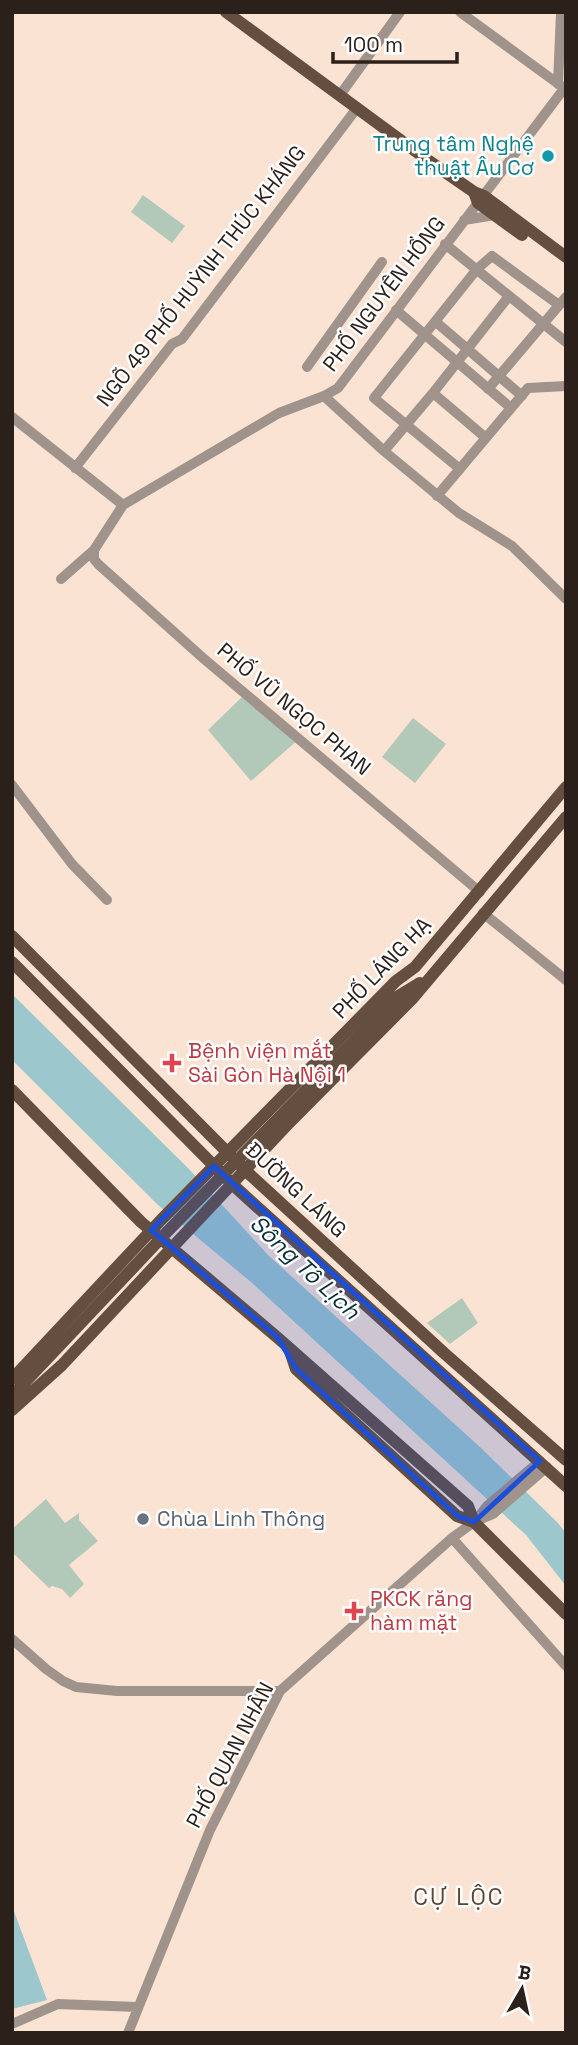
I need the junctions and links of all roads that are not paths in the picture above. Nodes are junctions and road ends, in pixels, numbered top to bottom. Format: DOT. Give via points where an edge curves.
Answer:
graph roads {
  1 [pos="226,12"];
  2 [pos="400,12"];
  3 [pos="460,12"];
  4 [pos="561,12"];
  5 [pos="562,86"];
  6 [pos="340,95"];
  7 [pos="357,108"];
  8 [pos="479,197"];
  9 [pos="495,215"];
  10 [pos="464,220"];
  11 [pos="445,244"];
  12 [pos="566,257"];
  13 [pos="382,262"];
  14 [pos="566,267"];
  15 [pos="477,269"];
  16 [pos="509,296"];
  17 [pos="563,301"];
  18 [pos="396,310"];
  19 [pos="436,322"];
  20 [pos="544,324"];
  21 [pos="426,335"];
  22 [pos="566,342"];
  23 [pos="468,349"];
  24 [pos="458,362"];
  25 [pos="307,367"];
  26 [pos="499,376"];
  27 [pos="566,386"];
  28 [pos="488,388"];
  29 [pos="433,393"];
  30 [pos="324,396"];
  31 [pos="522,396"];
  32 [pos="511,408"];
  33 [pos="12,417"];
  34 [pos="407,424"];
  35 [pos="486,438"];
  36 [pos="384,452"];
  37 [pos="75,468"];
  38 [pos="460,469"];
  39 [pos="438,496"];
  40 [pos="122,505"];
  41 [pos="94,550"];
  42 [pos="61,579"];
  43 [pos="566,599"];
  44 [pos="12,785"];
  45 [pos="566,787"];
  46 [pos="553,802"];
  47 [pos="566,815"];
  48 [pos="480,892"];
  49 [pos="107,900"];
  50 [pos="483,913"];
  51 [pos="12,936"];
  52 [pos="12,962"];
  53 [pos="415,967"];
  54 [pos="429,978"];
  55 [pos="566,980"];
  56 [pos="397,998"];
  57 [pos="12,1090"];
  58 [pos="274,1107"];
  59 [pos="289,1123"];
  60 [pos="228,1152"];
  61 [pos="214,1166"];
  62 [pos="246,1171"];
  63 [pos="233,1185"];
  64 [pos="151,1230"];
  65 [pos="176,1243"];
  66 [pos="113,1271"];
  67 [pos="132,1289"];
  68 [pos="12,1379"];
  69 [pos="474,1379"];
  70 [pos="462,1391"];
  71 [pos="12,1396"];
  72 [pos="12,1410"];
  73 [pos="566,1460"];
  74 [pos="539,1468"];
  75 [pos="566,1486"];
  76 [pos="474,1522"];
  77 [pos="452,1538"];
  78 [pos="566,1614"];
  79 [pos="12,1639"];
  80 [pos="566,1666"];
  81 [pos="280,1691"];
  82 [pos="137,2007"];
  83 [pos="12,2024"];
  84 [pos="128,2033"];
  1 -- 6 [label="main road"];
  2 -- 6 [label="street"];
  3 -- 5 [label="street"];
  4 -- 5 [label="street"];
  5 -- 8 [label="street, PHỐ NGUYÊN HỒNG"];
  6 -- 7 [label="main road"];
  7 -- 8 [label="main road"];
  7 -- 37 [label="street, NGÕ 49 PHỐ HUỲNH THÚC KHÁNG" via="182,339 172,344"];
  8 -- 9 [label="main road"];
  8 -- 10 [label="street, PHỐ NGUYÊN HỒNG"];
  8 -- 12 [label="main road"];
  9 -- 10 [label="street"];
  9 -- 14 [label="main road"];
  10 -- 11 [label="street, PHỐ NGUYÊN HỒNG"];
  11 -- 15 [label="street"];
  11 -- 18 [label="street, PHỐ NGUYÊN HỒNG"];
  13 -- 25 [label="street"];
  15 -- 16 [label="street"];
  15 -- 17 [label="street" via="492,256"];
  15 -- 19 [label="street"];
  16 -- 20 [label="street"];
  16 -- 23 [label="street"];
  17 -- 20 [label="street"];
  18 -- 21 [label="street"];
  18 -- 30 [label="street, PHỐ NGUYÊN HỒNG" via="338,388"];
  19 -- 21 [label="street"];
  19 -- 23 [label="street"];
  20 -- 22 [label="street"];
  20 -- 26 [label="street"];
  21 -- 24 [label="street"];
  21 -- 34 [label="street" via="374,398"];
  23 -- 24 [label="street"];
  23 -- 26 [label="street"];
  24 -- 28 [label="street"];
  24 -- 29 [label="street"];
  26 -- 28 [label="street"];
  26 -- 31 [label="street"];
  27 -- 31 [label="street" via="528,388"];
  28 -- 32 [label="street"];
  29 -- 34 [label="street"];
  29 -- 35 [label="street"];
  30 -- 36 [label="street"];
  30 -- 40 [label="street, PHỐ NGUYÊN HỒNG" via="279,413"];
  31 -- 32 [label="street"];
  32 -- 35 [label="street"];
  33 -- 37 [label="street"];
  34 -- 36 [label="street"];
  34 -- 38 [label="street"];
  35 -- 38 [label="street"];
  36 -- 39 [label="street"];
  37 -- 40 [label="street"];
  38 -- 39 [label="street"];
  39 -- 43 [label="street" via="512,547"];
  40 -- 41 [label="street, PHỐ NGUYÊN HỒNG"];
  41 -- 42 [label="street, PHỐ NGUYÊN HỒNG"];
  41 -- 48 [label="street, PHỐ VŨ NGỌC PHAN" via="98,564 142,603"];
  44 -- 49 [label="street" via="72,864"];
  45 -- 46 [label="main road, PHỐ LÁNG HẠ"];
  46 -- 47 [label="main road"];
  46 -- 48 [label="main road, PHỐ LÁNG HẠ"];
  47 -- 50 [label="main road, PHỐ LÁNG HẠ"];
  48 -- 53 [label="main road, PHỐ LÁNG HẠ"];
  50 -- 54 [label="main road, PHỐ LÁNG HẠ"];
  50 -- 55 [label="street"];
  51 -- 60 [label="main road, ĐƯỜNG LÁNG"];
  52 -- 61 [label="main road, ĐƯỜNG LÁNG"];
  53 -- 56 [label="main road"];
  53 -- 58 [label="main road, PHỐ LÁNG HẠ"];
  54 -- 56 [label="main road"];
  54 -- 59 [label="main road, PHỐ LÁNG HẠ"];
  56 -- 71 [label="main road"];
  57 -- 64 [label="main road"];
  58 -- 59 [label="main road"];
  58 -- 60 [label="main road, PHỐ LÁNG HẠ"];
  59 -- 62 [label="main road, PHỐ LÁNG HẠ"];
  60 -- 61 [label="main road, PHỐ LÁNG HẠ"];
  60 -- 62 [label="main road, ĐƯỜNG LÁNG"];
  61 -- 63 [label="main road, ĐƯỜNG LÁNG"];
  61 -- 64 [label="main road, PHỐ LÁNG HẠ"];
  62 -- 63 [label="main road, PHỐ LÁNG HẠ"];
  62 -- 69 [label="main road, ĐƯỜNG LÁNG"];
  63 -- 65 [label="main road, PHỐ LÁNG HẠ"];
  63 -- 70 [label="main road, ĐƯỜNG LÁNG"];
  64 -- 65 [label="main road"];
  64 -- 66 [label="main road, PHỐ LÁNG HẠ"];
  65 -- 67 [label="main road, PHỐ LÁNG HẠ"];
  65 -- 76 [label="main road" via="289,1348 296,1368 457,1516"];
  66 -- 67 [label="main road"];
  66 -- 68 [label="main road, PHỐ LÁNG HẠ"];
  67 -- 72 [label="main road, PHỐ LÁNG HẠ" via="62,1365"];
  69 -- 70 [label="main road"];
  69 -- 73 [label="main road, ĐƯỜNG LÁNG"];
  70 -- 74 [label="main road, ĐƯỜNG LÁNG"];
  74 -- 75 [label="main road, ĐƯỜNG LÁNG"];
  74 -- 76 [label="street, PHỐ QUAN NHÂN"];
  76 -- 77 [label="street, PHỐ QUAN NHÂN"];
  76 -- 78 [label="main road"];
  77 -- 80 [label="street"];
  77 -- 81 [label="street, PHỐ QUAN NHÂN"];
  79 -- 81 [label="street" via="46,1669 76,1687"];
  81 -- 82 [label="street, PHỐ QUAN NHÂN" via="210,1830"];
  82 -- 83 [label="street" via="58,2004"];
  82 -- 84 [label="street, PHỐ QUAN NHÂN"];
}
